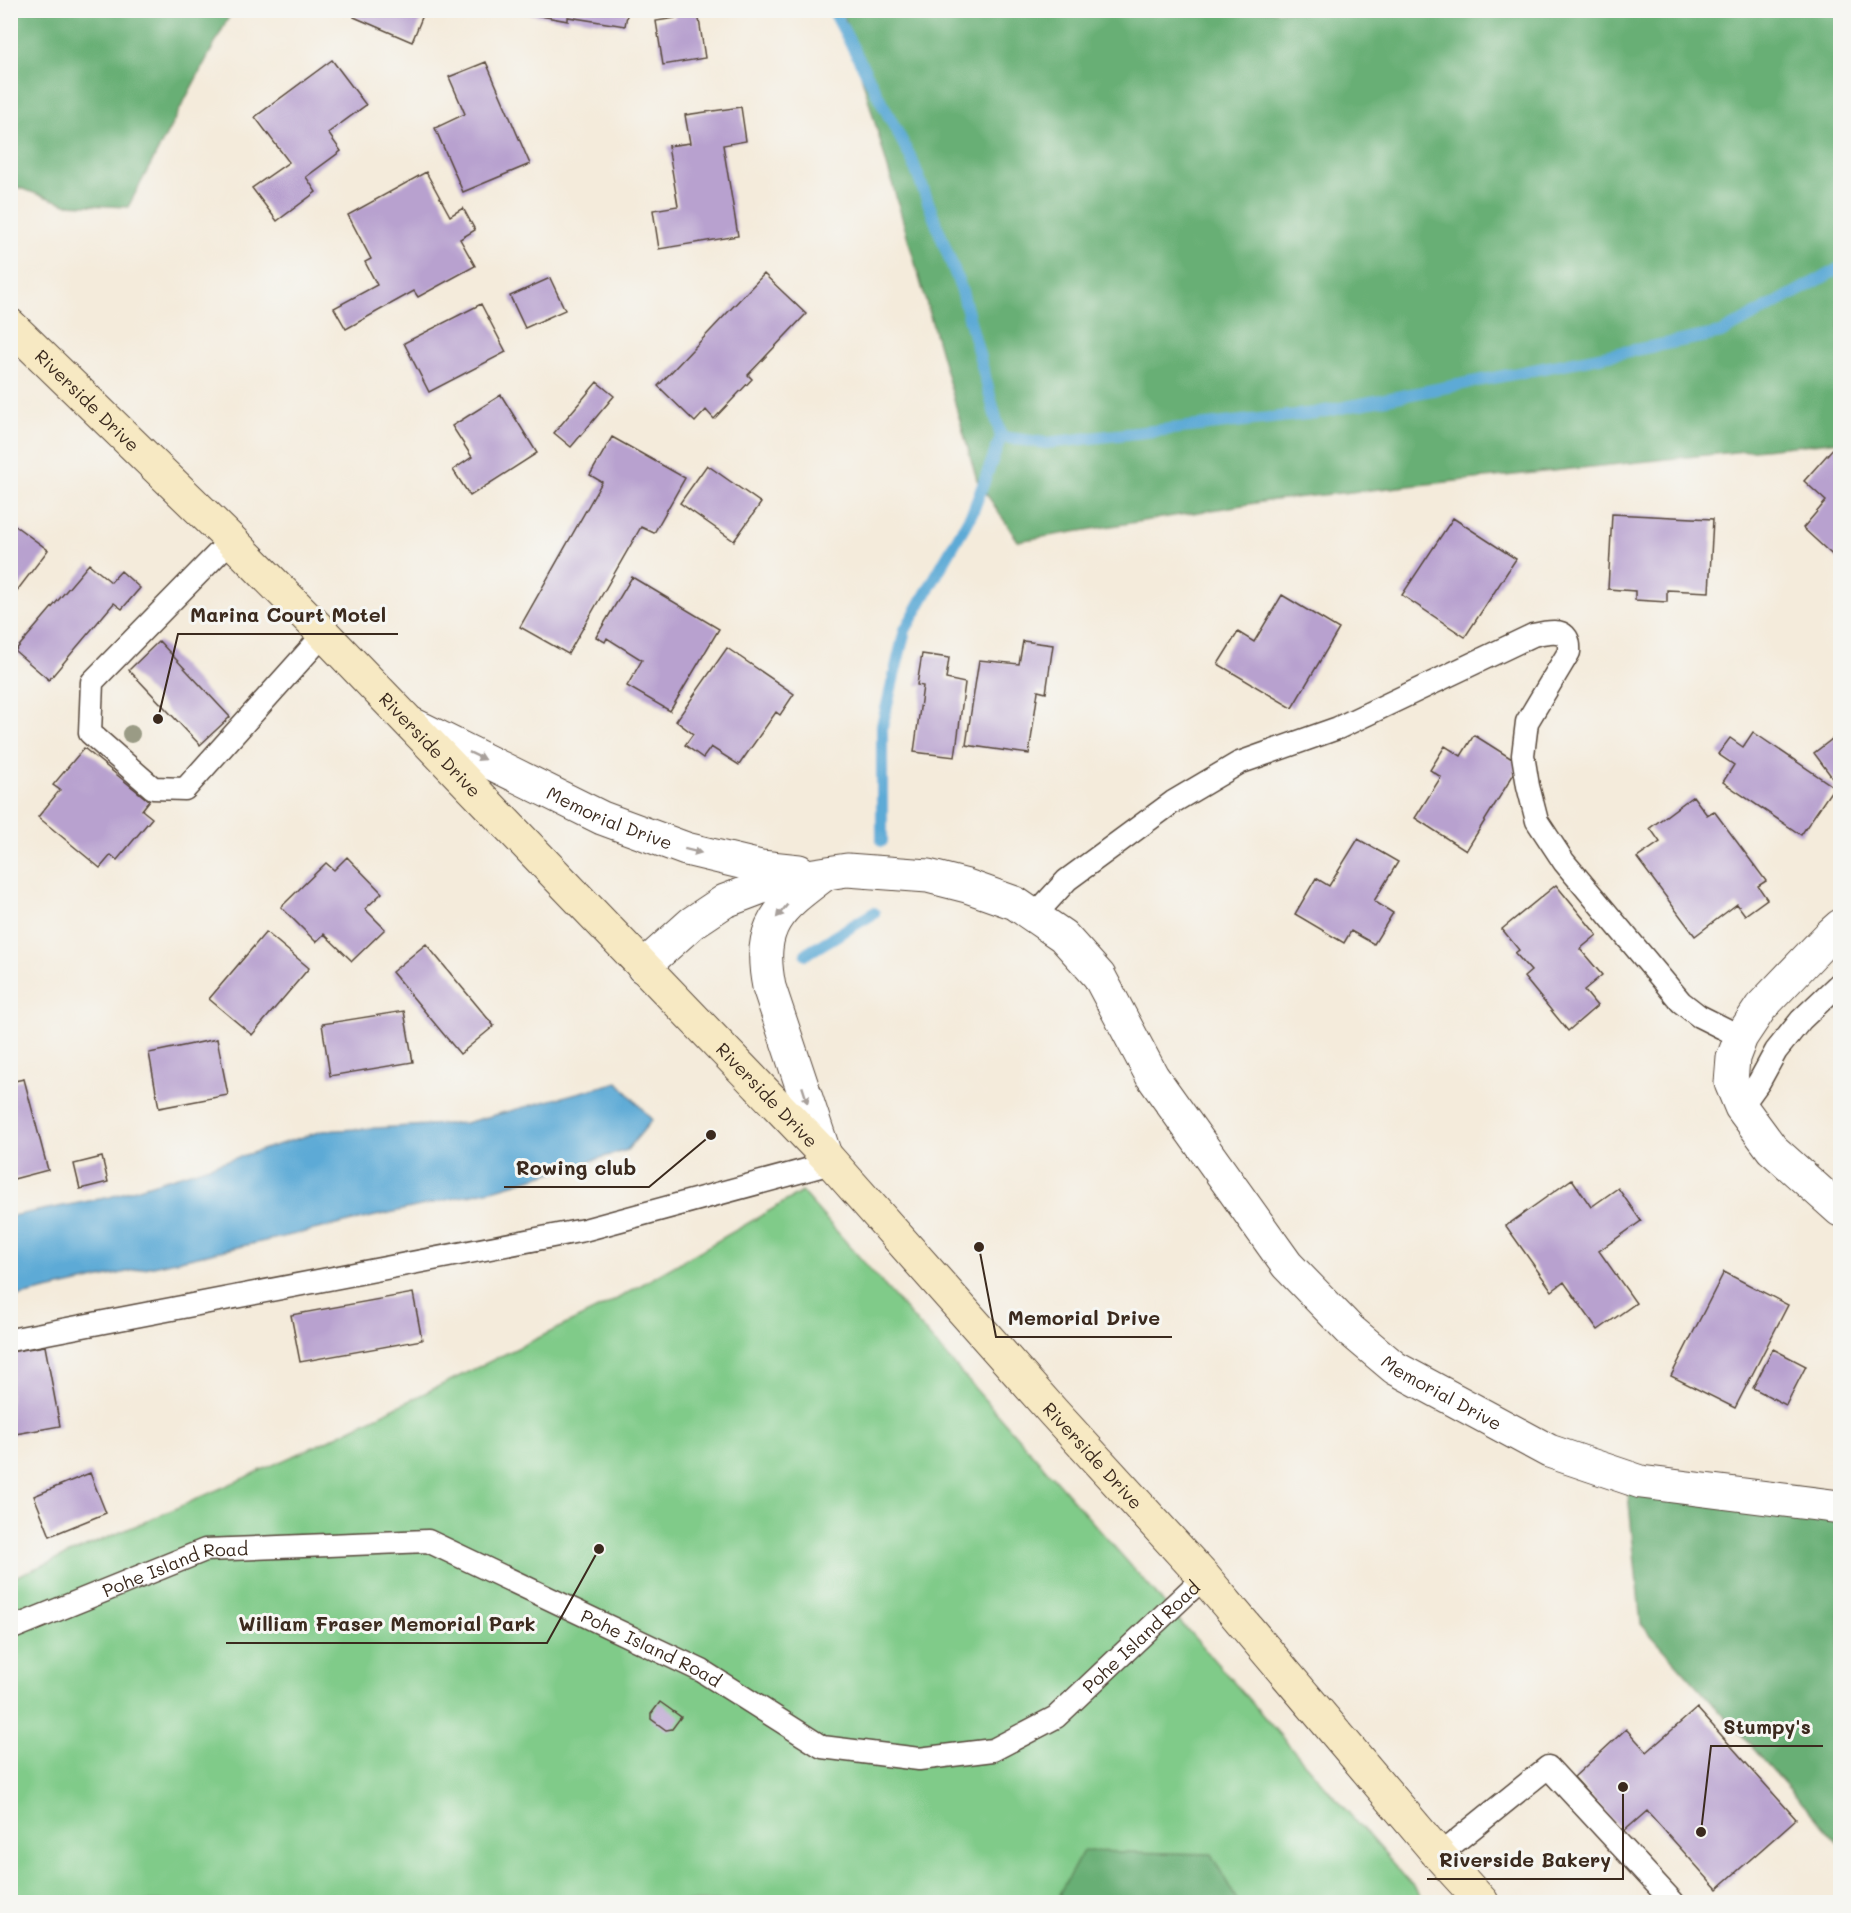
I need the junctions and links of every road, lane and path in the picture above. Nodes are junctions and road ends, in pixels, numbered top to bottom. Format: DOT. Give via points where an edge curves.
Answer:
graph roads {
  1 [pos="10,325"];
  2 [pos="231,540"];
  3 [pos="324,634"];
  4 [pos="405,721"];
  5 [pos="826,873"];
  6 [pos="1034,916"];
  7 [pos="1840,926"];
  8 [pos="643,967"];
  9 [pos="1840,983"];
  10 [pos="1741,1037"];
  11 [pos="1741,1107"];
  12 [pos="828,1159"];
  13 [pos="1840,1210"];
  14 [pos="10,1340"];
  15 [pos="1840,1507"];
  16 [pos="1204,1577"];
  17 [pos="10,1629"];
  18 [pos="1439,1855"];
  19 [pos="1482,1902"];
  20 [pos="1673,1902"];
  1 -- 2 [label="main road, Riverside Drive"];
  2 -- 3 [label="main road, Riverside Drive"];
  2 -- 3 [label="lane" via="92,682 90,733 153,788 185,789"];
  3 -- 4 [label="main road, Riverside Drive"];
  4 -- 5 [label="street, Memorial Drive, one-way" via="602,818 686,849 761,867"];
  4 -- 8 [label="main road, Riverside Drive"];
  5 -- 6 [label="street, Memorial Drive" via="847,870 928,876 1015,903"];
  5 -- 8 [label="street, Memorial Drive" via="781,880 725,900"];
  5 -- 12 [label="street, one-way" via="778,915 767,933 765,966"];
  6 -- 10 [label="lane" via="1067,880 1173,802 1239,763 1338,728 1533,635 1554,630 1564,634 1570,643 1569,652 1527,722 1523,755 1537,821 1564,862 1681,1002 1699,1016"];
  6 -- 15 [label="street, Memorial Drive" via="1063,936 1099,976 1152,1076 1287,1265 1350,1330 1395,1368 1549,1451 1641,1482"];
  7 -- 10 [label="street" via="1761,1007"];
  8 -- 12 [label="main road, Riverside Drive"];
  9 -- 11 [label="lane" via="1801,1020 1776,1051"];
  10 -- 11 [label="street" via="1733,1058 1731,1083"];
  11 -- 13 [label="street" via="1772,1149"];
  12 -- 14 [label="lane" via="585,1230"];
  12 -- 16 [label="main road, Riverside Drive"];
  16 -- 17 [label="lane, Pohe Island Road" via="1056,1717 993,1750 919,1759 822,1747 702,1671 428,1541 205,1550"];
  16 -- 18 [label="main road, Riverside Drive"];
  18 -- 19 [label="main road, Riverside Drive"];
  18 -- 20 [label="lane" via="1548,1767"];
}
